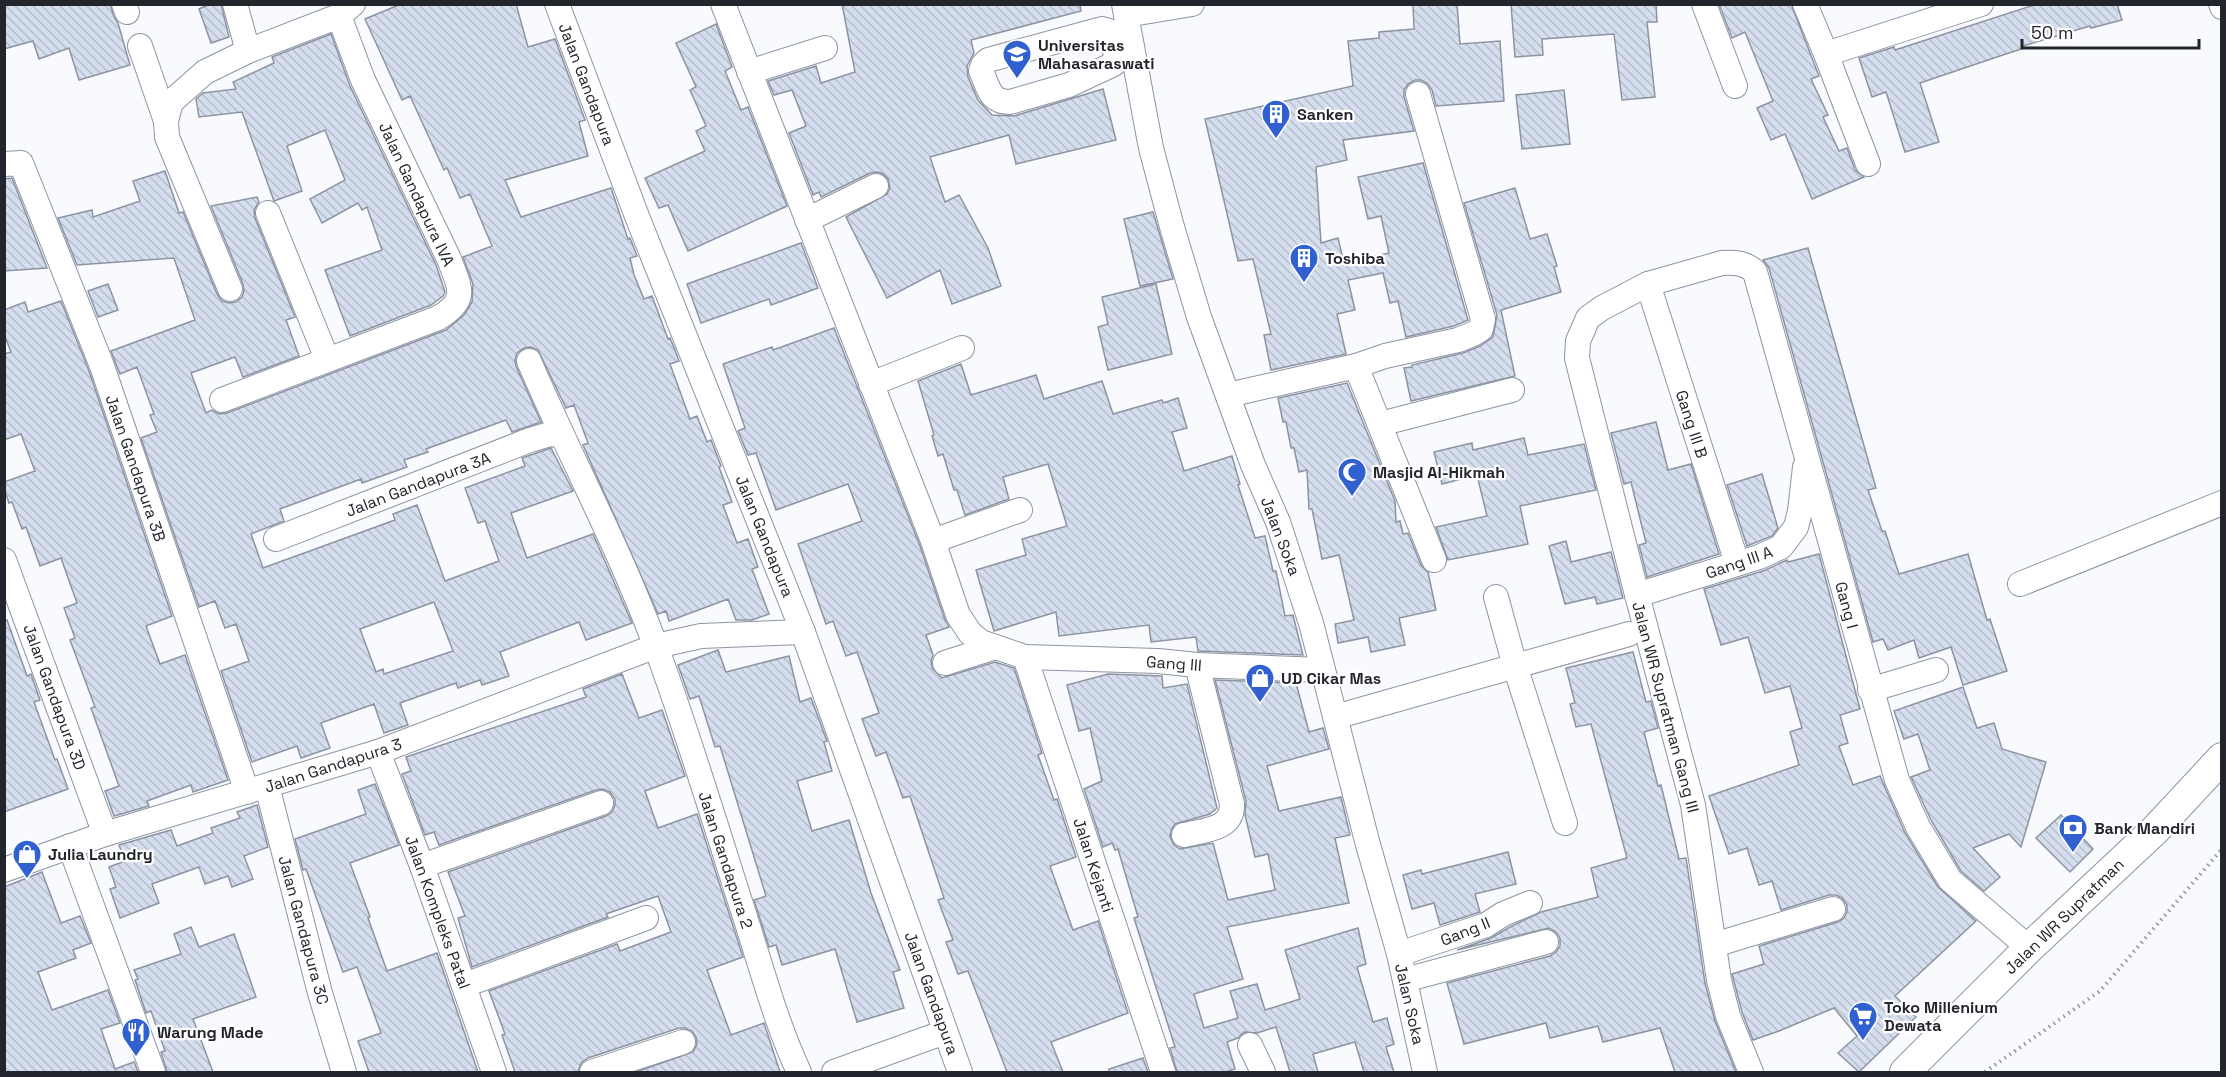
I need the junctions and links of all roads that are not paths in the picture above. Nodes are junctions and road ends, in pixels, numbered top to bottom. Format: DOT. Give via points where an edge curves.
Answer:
graph roads {
  1 [pos="235,4"];
  2 [pos="557,4"];
  3 [pos="723,4"];
  4 [pos="1192,4"];
  5 [pos="1704,4"];
  6 [pos="1805,4"];
  7 [pos="1981,4"];
  8 [pos="346,10"];
  9 [pos="1125,10"];
  10 [pos="1122,41"];
  11 [pos="140,45"];
  12 [pos="825,48"];
  13 [pos="248,51"];
  14 [pos="1826,54"];
  15 [pos="749,72"];
  16 [pos="1735,86"];
  17 [pos="1418,94"];
  18 [pos="166,121"];
  19 [pos="4,164"];
  20 [pos="1868,164"];
  21 [pos="876,186"];
  22 [pos="268,213"];
  23 [pos="807,220"];
  24 [pos="1648,284"];
  25 [pos="230,289"];
  26 [pos="962,348"];
  27 [pos="327,359"];
  28 [pos="529,361"];
  29 [pos="1356,366"];
  30 [pos="871,384"];
  31 [pos="1512,390"];
  32 [pos="1228,395"];
  33 [pos="222,400"];
  34 [pos="1380,424"];
  35 [pos="560,435"];
  36 [pos="1807,454"];
  37 [pos="2222,503"];
  38 [pos="1020,510"];
  39 [pos="276,538"];
  40 [pos="933,541"];
  41 [pos="4,560"];
  42 [pos="1434,560"];
  43 [pos="1737,563"];
  44 [pos="2020,584"];
  45 [pos="1637,595"];
  46 [pos="1496,597"];
  47 [pos="803,632"];
  48 [pos="1629,634"];
  49 [pos="656,646"];
  50 [pos="995,647"];
  51 [pos="1025,657"];
  52 [pos="945,663"];
  53 [pos="1197,665"];
  54 [pos="1515,666"];
  55 [pos="1323,670"];
  56 [pos="1936,670"];
  57 [pos="1870,690"];
  58 [pos="1335,717"];
  59 [pos="378,752"];
  60 [pos="2222,758"];
  61 [pos="257,789"];
  62 [pos="601,804"];
  63 [pos="1565,823"];
  64 [pos="105,834"];
  65 [pos="1184,835"];
  66 [pos="70,846"];
  67 [pos="422,866"];
  68 [pos="4,870"];
  69 [pos="1530,903"];
  70 [pos="1833,909"];
  71 [pos="646,918"];
  72 [pos="1546,942"];
  73 [pos="1714,945"];
  74 [pos="2029,948"];
  75 [pos="1399,954"];
  76 [pos="1405,980"];
  77 [pos="465,985"];
  78 [pos="945,1032"];
  79 [pos="683,1042"];
  80 [pos="1250,1045"];
  81 [pos="153,1072"];
  82 [pos="344,1072"];
  83 [pos="494,1072"];
  84 [pos="592,1072"];
  85 [pos="799,1072"];
  86 [pos="834,1072"];
  87 [pos="960,1072"];
  88 [pos="1163,1072"];
  89 [pos="1263,1072"];
  90 [pos="1425,1072"];
  91 [pos="1750,1072"];
  92 [pos="1905,1072"];
  1 -- 13 [label="street"];
  2 -- 47 [label="street, Jalan Gandapura"];
  3 -- 15 [label="street, Gang III"];
  4 -- 9 [label="street"];
  5 -- 16 [label="street"];
  6 -- 14 [label="street"];
  7 -- 14 [label="street"];
  8 -- 13 [label="street"];
  8 -- 27 [label="street, Jalan Gandapura IVA" via="363,80 449,259 460,293 452,310 438,318"];
  9 -- 10 [label="street, Jalan Soka"];
  10 -- 10 [label="street" via="1114,64 1069,85 1010,102 993,99 981,71 988,60 1102,29"];
  10 -- 32 [label="street, Jalan Soka" via="1199,317"];
  11 -- 18 [label="street"];
  12 -- 15 [label="street"];
  13 -- 18 [label="street" via="205,72 184,89 171,102"];
  14 -- 20 [label="street"];
  15 -- 23 [label="street, Gang III"];
  17 -- 29 [label="street" via="1483,319 1481,328 1458,340"];
  18 -- 25 [label="street" via="167,137"];
  19 -- 61 [label="street, Jalan Gandapura 3B" via="21,163 102,366"];
  21 -- 23 [label="street"];
  22 -- 27 [label="street"];
  23 -- 30 [label="street, Gang III"];
  24 -- 36 [label="street, Gang I" via="1733,263 1749,266 1755,272"];
  24 -- 43 [label="street, Gang III B"];
  24 -- 45 [label="street, Jalan WR Supratman Gang III" via="1588,318 1578,341 1577,358"];
  26 -- 30 [label="street"];
  27 -- 33 [label="street, Jalan Gandapura IVA"];
  28 -- 35 [label="street"];
  29 -- 32 [label="street"];
  29 -- 34 [label="street"];
  30 -- 40 [label="street, Gang III"];
  31 -- 34 [label="street"];
  32 -- 55 [label="street, Jalan Soka" via="1278,522"];
  34 -- 42 [label="street"];
  35 -- 39 [label="street, Jalan Gandapura 3A" via="530,440"];
  35 -- 49 [label="street" via="586,484"];
  36 -- 43 [label="street, Gang III A" via="1796,527 1781,547"];
  36 -- 57 [label="street, Gang I"];
  37 -- 44 [label="street"];
  38 -- 40 [label="street"];
  40 -- 50 [label="street, Gang III" via="958,615 970,633"];
  41 -- 64 [label="street, Jalan Gandapura 3D"];
  43 -- 45 [label="street, Gang III A"];
  45 -- 73 [label="street, Jalan WR Supratman Gang III" via="1693,805"];
  46 -- 54 [label="street"];
  47 -- 49 [label="street, Jalan Gandapura 3" via="701,636"];
  47 -- 78 [label="street, Jalan Gandapura"];
  48 -- 54 [label="street"];
  49 -- 59 [label="street, Jalan Gandapura 3"];
  49 -- 85 [label="street, Jalan Gandapura 2" via="768,991"];
  50 -- 51 [label="street, Gang III"];
  50 -- 52 [label="street"];
  51 -- 53 [label="street, Gang III"];
  51 -- 88 [label="street, Jalan Kejanti"];
  53 -- 55 [label="street, Gang III"];
  53 -- 65 [label="street" via="1233,812 1220,827"];
  54 -- 58 [label="street"];
  54 -- 63 [label="street"];
  55 -- 58 [label="street, Jalan Soka"];
  56 -- 57 [label="street"];
  57 -- 74 [label="street, Gang I" via="1897,780 1950,880"];
  58 -- 75 [label="street, Jalan Soka"];
  59 -- 61 [label="street, Jalan Gandapura 3"];
  59 -- 67 [label="street, Jalan Kompleks Patal"];
  60 -- 74 [label="main road, Jalan WR Supratman" via="2155,830"];
  61 -- 64 [label="street, Jalan Gandapura 3"];
  61 -- 82 [label="street, Jalan Gandapura 3C"];
  62 -- 67 [label="street"];
  64 -- 66 [label="street, Jalan Gandapura 3"];
  66 -- 68 [label="street, Jalan Gandapura 3"];
  66 -- 81 [label="street"];
  67 -- 77 [label="street, Jalan Kompleks Patal"];
  69 -- 75 [label="street, Gang II" via="1486,926"];
  70 -- 73 [label="street"];
  71 -- 77 [label="street"];
  72 -- 76 [label="street"];
  73 -- 91 [label="street, Jalan WR Supratman Gang III" via="1728,1016"];
  74 -- 92 [label="main road, Jalan WR Supratman"];
  75 -- 76 [label="street, Jalan Soka"];
  76 -- 90 [label="street, Jalan Soka"];
  77 -- 83 [label="street, Jalan Kompleks Patal"];
  78 -- 86 [label="street"];
  78 -- 87 [label="street, Jalan Gandapura"];
  79 -- 84 [label="street"];
  80 -- 89 [label="street"];
}
